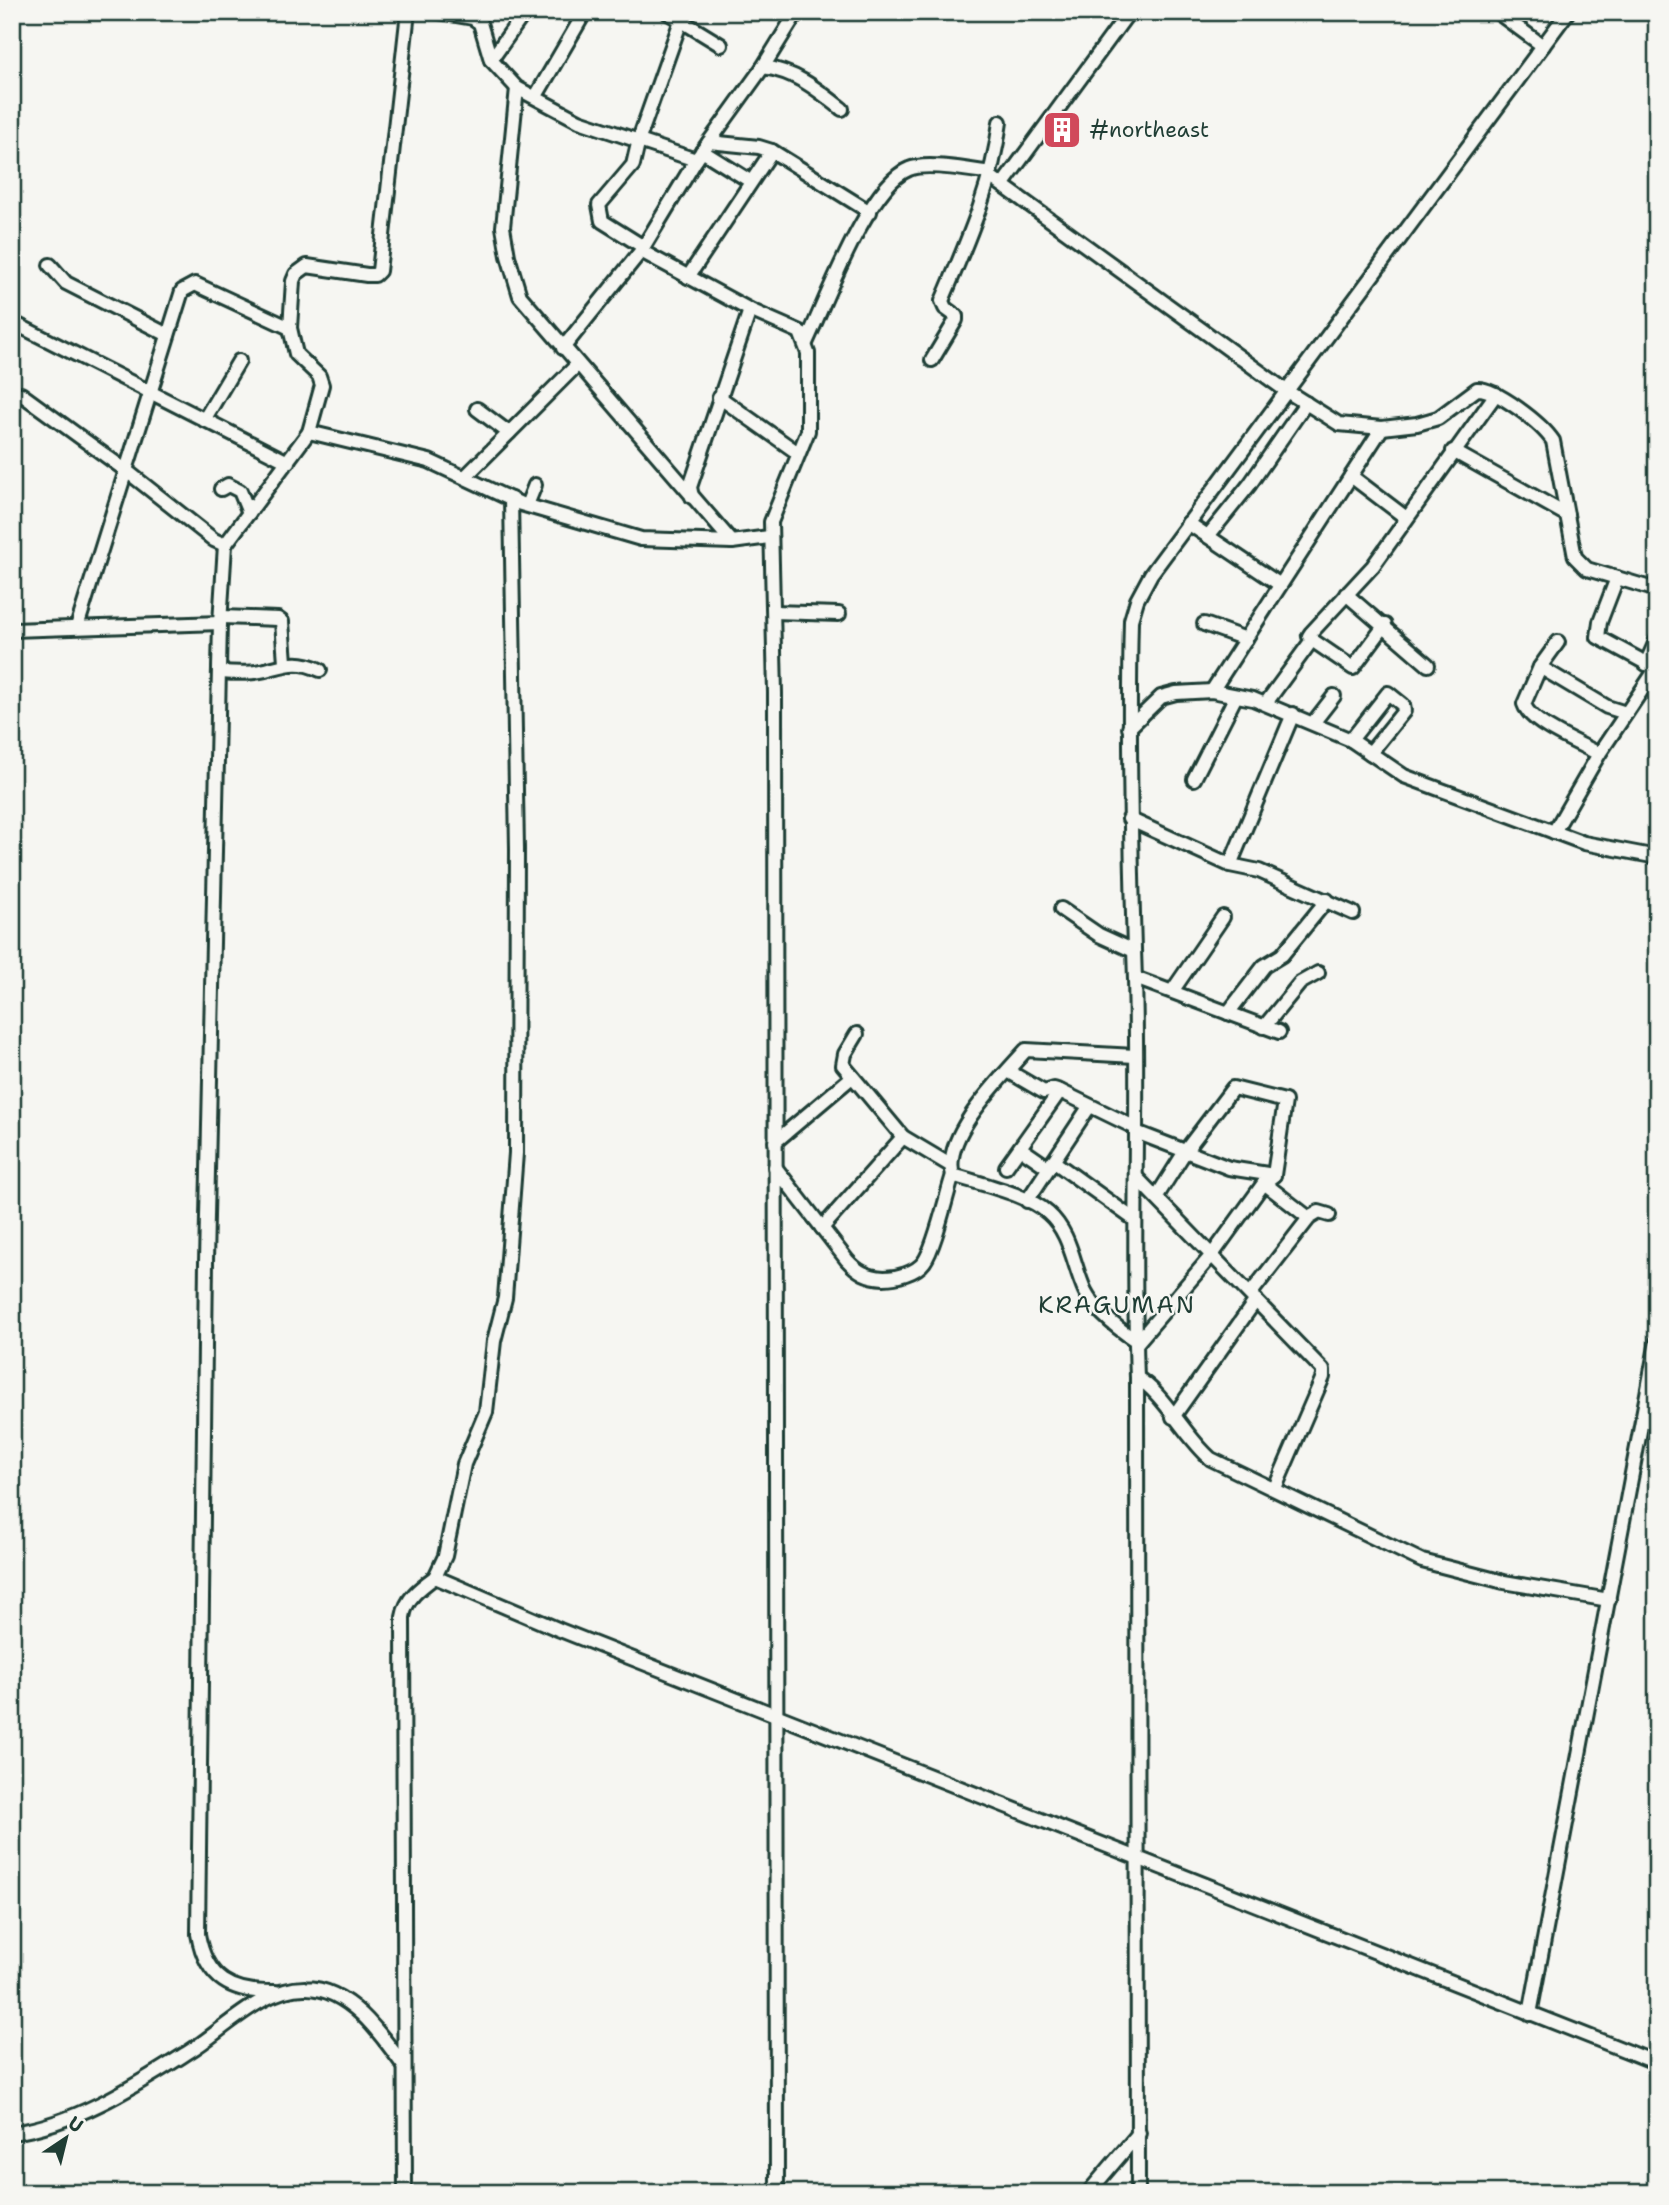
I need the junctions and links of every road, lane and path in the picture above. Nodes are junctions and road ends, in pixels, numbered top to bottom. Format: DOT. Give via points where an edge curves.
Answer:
graph roads {
  1 [pos="408,12"];
  2 [pos="438,12"];
  3 [pos="525,12"];
  4 [pos="585,12"];
  5 [pos="667,12"];
  6 [pos="797,12"];
  7 [pos="1129,12"];
  8 [pos="1497,12"];
  9 [pos="1568,12"];
  10 [pos="684,17"];
  11 [pos="721,45"];
  12 [pos="1543,46"];
  13 [pos="491,60"];
  14 [pos="763,67"];
  15 [pos="517,88"];
  16 [pos="536,96"];
  17 [pos="842,108"];
  18 [pos="1000,122"];
  19 [pos="639,139"];
  20 [pos="702,151"];
  21 [pos="772,151"];
  22 [pos="997,180"];
  23 [pos="750,181"];
  24 [pos="870,212"];
  25 [pos="641,249"];
  26 [pos="50,265"];
  27 [pos="688,277"];
  28 [pos="750,310"];
  29 [pos="12,322"];
  30 [pos="290,328"];
  31 [pos="168,335"];
  32 [pos="806,343"];
  33 [pos="562,348"];
  34 [pos="932,360"];
  35 [pos="239,361"];
  36 [pos="577,365"];
  37 [pos="1285,390"];
  38 [pos="150,393"];
  39 [pos="21,394"];
  40 [pos="1496,394"];
  41 [pos="719,397"];
  42 [pos="1306,403"];
  43 [pos="477,409"];
  44 [pos="204,420"];
  45 [pos="1382,428"];
  46 [pos="309,432"];
  47 [pos="509,433"];
  48 [pos="1453,452"];
  49 [pos="799,453"];
  50 [pos="289,462"];
  51 [pos="128,472"];
  52 [pos="466,476"];
  53 [pos="1350,477"];
  54 [pos="536,485"];
  55 [pos="221,489"];
  56 [pos="692,497"];
  57 [pos="511,499"];
  58 [pos="527,505"];
  59 [pos="249,513"];
  60 [pos="1567,515"];
  61 [pos="1405,517"];
  62 [pos="1188,523"];
  63 [pos="1208,536"];
  64 [pos="769,537"];
  65 [pos="732,542"];
  66 [pos="225,545"];
  67 [pos="1618,579"];
  68 [pos="1279,584"];
  69 [pos="1657,590"];
  70 [pos="1346,594"];
  71 [pos="774,612"];
  72 [pos="839,614"];
  73 [pos="221,620"];
  74 [pos="1204,624"];
  75 [pos="1385,625"];
  76 [pos="77,627"];
  77 [pos="12,630"];
  78 [pos="1246,639"];
  79 [pos="1657,639"];
  80 [pos="1312,640"];
  81 [pos="1558,642"];
  82 [pos="285,662"];
  83 [pos="1428,665"];
  84 [pos="1540,667"];
  85 [pos="1653,667"];
  86 [pos="320,670"];
  87 [pos="221,672"];
  88 [pos="1212,691"];
  89 [pos="1236,696"];
  90 [pos="1334,696"];
  91 [pos="1266,703"];
  92 [pos="1626,713"];
  93 [pos="1293,714"];
  94 [pos="1313,723"];
  95 [pos="1129,728"];
  96 [pos="1351,740"];
  97 [pos="1370,753"];
  98 [pos="1599,754"];
  99 [pos="1194,779"];
  100 [pos="1129,819"];
  101 [pos="1554,832"];
  102 [pos="1657,857"];
  103 [pos="1230,865"];
  104 [pos="1327,900"];
  105 [pos="1061,909"];
  106 [pos="1353,913"];
  107 [pos="1223,917"];
  108 [pos="1132,950"];
  109 [pos="1318,973"];
  110 [pos="1135,978"];
  111 [pos="1173,990"];
  112 [pos="1228,1013"];
  113 [pos="1264,1027"];
  114 [pos="1279,1032"];
  115 [pos="857,1034"];
  116 [pos="1135,1056"];
  117 [pos="1008,1071"];
  118 [pos="852,1077"];
  119 [pos="1060,1091"];
  120 [pos="1089,1107"];
  121 [pos="1136,1130"];
  122 [pos="903,1137"];
  123 [pos="775,1142"];
  124 [pos="1020,1148"];
  125 [pos="1186,1150"];
  126 [pos="1051,1164"];
  127 [pos="775,1166"];
  128 [pos="1006,1167"];
  129 [pos="951,1170"];
  130 [pos="1136,1177"];
  131 [pos="1269,1179"];
  132 [pos="1157,1196"];
  133 [pos="1027,1201"];
  134 [pos="1329,1215"];
  135 [pos="1309,1218"];
  136 [pos="1135,1220"];
  137 [pos="822,1228"];
  138 [pos="1212,1255"];
  139 [pos="1253,1296"];
  140 [pos="1657,1341"];
  141 [pos="1136,1342"];
  142 [pos="1138,1378"];
  143 [pos="1173,1417"];
  144 [pos="1275,1488"];
  145 [pos="435,1577"];
  146 [pos="1609,1600"];
  147 [pos="778,1715"];
  148 [pos="1139,1858"];
  149 [pos="276,1992"];
  150 [pos="1530,2014"];
  151 [pos="1657,2063"];
  152 [pos="403,2066"];
  153 [pos="12,2133"];
  154 [pos="1139,2133"];
  155 [pos="1138,2185"];
  156 [pos="1090,2190"];
  157 [pos="405,2193"];
  158 [pos="777,2193"];
  1 -- 30 [label="street" via="379,271 367,275 307,266 301,269 293,281"];
  2 -- 13 [label="street" via="480,23"];
  3 -- 13 [label="street"];
  4 -- 16 [label="street"];
  5 -- 10 [label="street"];
  6 -- 14 [label="street"];
  7 -- 22 [label="street"];
  8 -- 12 [label="street"];
  9 -- 12 [label="street"];
  10 -- 11 [label="street"];
  10 -- 19 [label="street"];
  12 -- 37 [label="street"];
  13 -- 15 [label="street"];
  14 -- 17 [label="street" via="803,80"];
  14 -- 20 [label="street"];
  15 -- 16 [label="street"];
  15 -- 33 [label="street" via="503,227 508,256 520,296"];
  16 -- 19 [label="street" via="579,121"];
  18 -- 22 [label="street"];
  19 -- 20 [label="street"];
  19 -- 25 [label="street" via="633,165 602,199 598,211 607,226"];
  20 -- 21 [label="street" via="759,147"];
  20 -- 23 [label="street"];
  20 -- 25 [label="street"];
  21 -- 23 [label="street"];
  21 -- 24 [label="street"];
  22 -- 24 [label="street" via="961,168 911,167 895,176"];
  22 -- 34 [label="street" via="942,301 956,320"];
  22 -- 37 [label="street"];
  23 -- 27 [label="street"];
  24 -- 32 [label="street" via="845,254"];
  25 -- 27 [label="street"];
  25 -- 33 [label="street"];
  26 -- 31 [label="street" via="66,284"];
  27 -- 28 [label="street"];
  28 -- 32 [label="street" via="800,332"];
  28 -- 41 [label="street"];
  29 -- 38 [label="street"];
  30 -- 31 [label="street" via="195,284 183,291"];
  30 -- 46 [label="street" via="296,354 322,385"];
  31 -- 38 [label="street"];
  32 -- 49 [label="street" via="808,431"];
  33 -- 36 [label="street"];
  35 -- 44 [label="street"];
  36 -- 47 [label="street"];
  36 -- 56 [label="street"];
  37 -- 42 [label="street"];
  37 -- 62 [label="street"];
  38 -- 44 [label="street"];
  38 -- 51 [label="street"];
  39 -- 51 [label="street"];
  40 -- 45 [label="street" via="1477,389 1438,418"];
  40 -- 48 [label="street"];
  40 -- 60 [label="street" via="1546,430 1553,441"];
  41 -- 49 [label="street"];
  41 -- 56 [label="street" via="690,487"];
  42 -- 45 [label="street" via="1339,424"];
  42 -- 63 [label="street"];
  43 -- 47 [label="street"];
  44 -- 50 [label="street"];
  45 -- 53 [label="street"];
  46 -- 50 [label="street"];
  46 -- 52 [label="street" via="429,461"];
  47 -- 52 [label="street"];
  48 -- 60 [label="street"];
  48 -- 61 [label="street"];
  49 -- 64 [label="street"];
  50 -- 59 [label="street"];
  51 -- 66 [label="street"];
  51 -- 76 [label="street"];
  52 -- 57 [label="street"];
  53 -- 61 [label="street"];
  53 -- 68 [label="street"];
  54 -- 58 [label="street"];
  55 -- 59 [label="street" via="228,485 240,491"];
  56 -- 65 [label="street"];
  57 -- 58 [label="street"];
  57 -- 145 [label="street" via="516,1153 505,1298 494,1342 488,1403 464,1464 445,1556"];
  58 -- 65 [label="street" via="648,541"];
  59 -- 66 [label="street"];
  60 -- 67 [label="street" via="1580,564"];
  61 -- 70 [label="street" via="1373,566"];
  62 -- 63 [label="street"];
  62 -- 95 [label="street" via="1143,587 1131,620"];
  63 -- 68 [label="street"];
  64 -- 65 [label="street"];
  64 -- 71 [label="street"];
  66 -- 73 [label="street"];
  67 -- 69 [label="street"];
  67 -- 85 [label="street" via="1598,637"];
  68 -- 78 [label="street"];
  70 -- 75 [label="street"];
  70 -- 80 [label="street" via="1311,633"];
  71 -- 72 [label="street"];
  71 -- 123 [label="street"];
  73 -- 76 [label="street"];
  73 -- 82 [label="street" via="278,619"];
  73 -- 87 [label="street"];
  74 -- 78 [label="street"];
  75 -- 80 [label="street" via="1353,668"];
  75 -- 83 [label="street"];
  76 -- 77 [label="street"];
  78 -- 88 [label="street"];
  79 -- 85 [label="street"];
  80 -- 91 [label="street"];
  81 -- 84 [label="street"];
  82 -- 86 [label="street"];
  82 -- 87 [label="street" via="249,673"];
  84 -- 92 [label="street" via="1607,707"];
  84 -- 98 [label="street" via="1524,704 1526,710"];
  85 -- 92 [label="street"];
  87 -- 149 [label="street" via="205,1262 198,1934 202,1955 214,1974 231,1987 252,1993"];
  88 -- 89 [label="street"];
  88 -- 95 [label="street" via="1161,697"];
  89 -- 91 [label="street"];
  89 -- 99 [label="street"];
  90 -- 94 [label="street"];
  91 -- 93 [label="street"];
  92 -- 98 [label="street"];
  93 -- 94 [label="street"];
  93 -- 103 [label="street"];
  94 -- 96 [label="street"];
  95 -- 100 [label="street"];
  96 -- 97 [label="street"];
  96 -- 97 [label="street" via="1388,693 1404,705 1404,711"];
  97 -- 101 [label="street" via="1404,776"];
  98 -- 101 [label="street"];
  100 -- 103 [label="street"];
  100 -- 108 [label="street"];
  101 -- 102 [label="street" via="1612,850"];
  103 -- 104 [label="street" via="1259,871"];
  104 -- 106 [label="street"];
  104 -- 112 [label="street" via="1282,955 1264,966"];
  105 -- 108 [label="street"];
  107 -- 111 [label="street"];
  108 -- 110 [label="street"];
  109 -- 113 [label="street" via="1300,983"];
  110 -- 111 [label="street"];
  110 -- 116 [label="street"];
  111 -- 112 [label="street"];
  112 -- 113 [label="street"];
  113 -- 114 [label="street"];
  115 -- 118 [label="street" via="843,1061"];
  116 -- 117 [label="street" via="1034,1049 1026,1050"];
  116 -- 121 [label="street"];
  117 -- 119 [label="street" via="1044,1092"];
  117 -- 129 [label="street" via="967,1121"];
  118 -- 122 [label="street"];
  118 -- 123 [label="street"];
  119 -- 120 [label="street"];
  119 -- 124 [label="street"];
  120 -- 121 [label="street"];
  120 -- 126 [label="street"];
  121 -- 125 [label="street"];
  121 -- 130 [label="street"];
  122 -- 129 [label="street"];
  122 -- 137 [label="street"];
  123 -- 127 [label="street"];
  124 -- 126 [label="street"];
  124 -- 128 [label="street"];
  125 -- 131 [label="street"];
  125 -- 131 [label="street" via="1233,1088 1281,1098 1286,1107"];
  125 -- 132 [label="street"];
  126 -- 133 [label="street"];
  126 -- 136 [label="street"];
  127 -- 137 [label="street"];
  127 -- 147 [label="street"];
  129 -- 133 [label="street"];
  129 -- 137 [label="street" via="926,1260 907,1273 888,1278 856,1271"];
  130 -- 132 [label="street"];
  130 -- 136 [label="street"];
  131 -- 135 [label="street"];
  131 -- 138 [label="street"];
  132 -- 138 [label="street"];
  133 -- 141 [label="street" via="1058,1223 1086,1293"];
  134 -- 135 [label="street" via="1319,1212"];
  135 -- 139 [label="street"];
  136 -- 141 [label="street"];
  138 -- 139 [label="street"];
  138 -- 141 [label="street"];
  139 -- 143 [label="street"];
  139 -- 144 [label="street" via="1322,1370 1323,1377"];
  140 -- 146 [label="street"];
  141 -- 142 [label="street"];
  142 -- 143 [label="street" via="1149,1385"];
  142 -- 148 [label="street"];
  143 -- 144 [label="street" via="1211,1459"];
  144 -- 146 [label="street" via="1422,1560 1504,1582"];
  145 -- 147 [label="street"];
  145 -- 152 [label="street" via="413,1595 403,1617"];
  146 -- 150 [label="street"];
  147 -- 148 [label="street"];
  147 -- 158 [label="street"];
  148 -- 150 [label="street"];
  148 -- 154 [label="street"];
  149 -- 152 [label="street" via="312,1989 336,1997 376,2027"];
  149 -- 153 [label="street" via="190,2051 97,2105 58,2124"];
  150 -- 151 [label="street"];
  152 -- 157 [label="street"];
  154 -- 155 [label="street"];
  154 -- 156 [label="street"];
}
